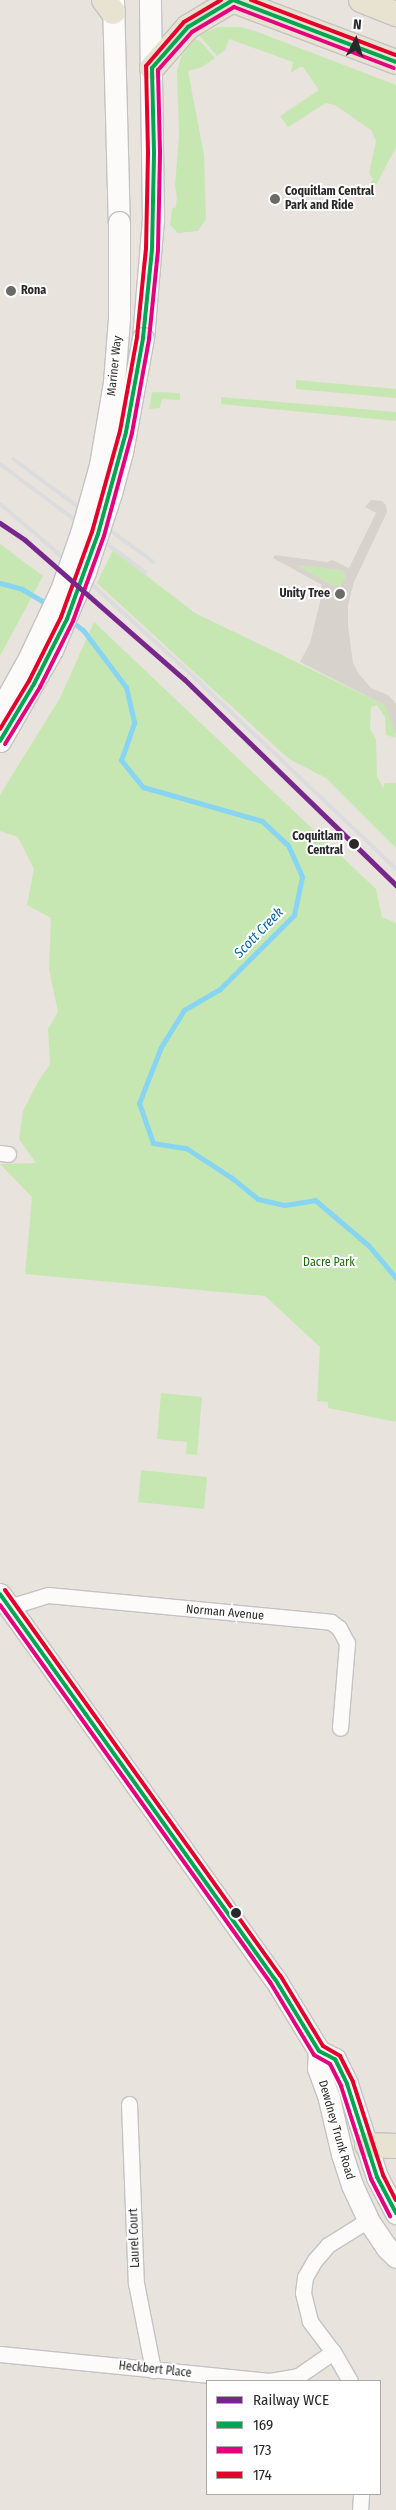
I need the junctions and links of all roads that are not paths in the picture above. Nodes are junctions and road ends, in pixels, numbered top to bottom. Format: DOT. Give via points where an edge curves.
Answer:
graph roads {
  1 [pos="150,0"];
  2 [pos="233,0"];
  3 [pos="361,0"];
  4 [pos="110,4"];
  5 [pos="396,14"];
  6 [pos="396,62"];
  7 [pos="152,68"];
  8 [pos="0,710"];
  9 [pos="0,741"];
  10 [pos="4,1600"];
  11 [pos="340,1728"];
  12 [pos="319,2051"];
  13 [pos="129,2104"];
  14 [pos="367,2145"];
  15 [pos="396,2146"];
  16 [pos="396,2212"];
  17 [pos="368,2220"];
  18 [pos="396,2257"];
  19 [pos="333,2352"];
  20 [pos="0,2354"];
  21 [pos="153,2370"];
  22 [pos="349,2380"];
  23 [pos="361,2495"];
  24 [pos="360,2510"];
  1 -- 7 [label="main road, Mariner Way"];
  2 -- 6 [label="main road"];
  2 -- 7 [label="main road" via="188,27"];
  3 -- 5 [label="main road"];
  4 -- 8 [label="main road, Mariner Way, bridge" via="119,222 119,319 114,382 100,465 81,533 61,590"];
  7 -- 9 [label="main road, Mariner Way, bridge" via="153,220 144,338 131,409 111,493 67,619 30,693"];
  10 -- 11 [label="street, Norman Avenue" via="48,1595 331,1622 339,1628 347,1643"];
  10 -- 12 [label="main road, Dewdney Trunk Road" via="275,1979"];
  12 -- 14 [label="main road, Dewdney Trunk Road" via="335,2059 347,2084"];
  12 -- 17 [label="main road, Dewdney Trunk Road" via="318,2068 342,2154"];
  13 -- 21 [label="street, Laurel Court" via="136,2283"];
  14 -- 15 [label="main road"];
  14 -- 16 [label="main road, Dewdney Trunk Road" via="377,2177"];
  17 -- 18 [label="main road, Dewdney Trunk Road"];
  17 -- 19 [label="street" via="328,2245 305,2277 303,2293 310,2321"];
  19 -- 21 [label="street, Heckbert Place" via="298,2376 282,2380"];
  19 -- 22 [label="street"];
  20 -- 21 [label="street, Heckbert Place"];
  23 -- 24 [label="street"];
}
